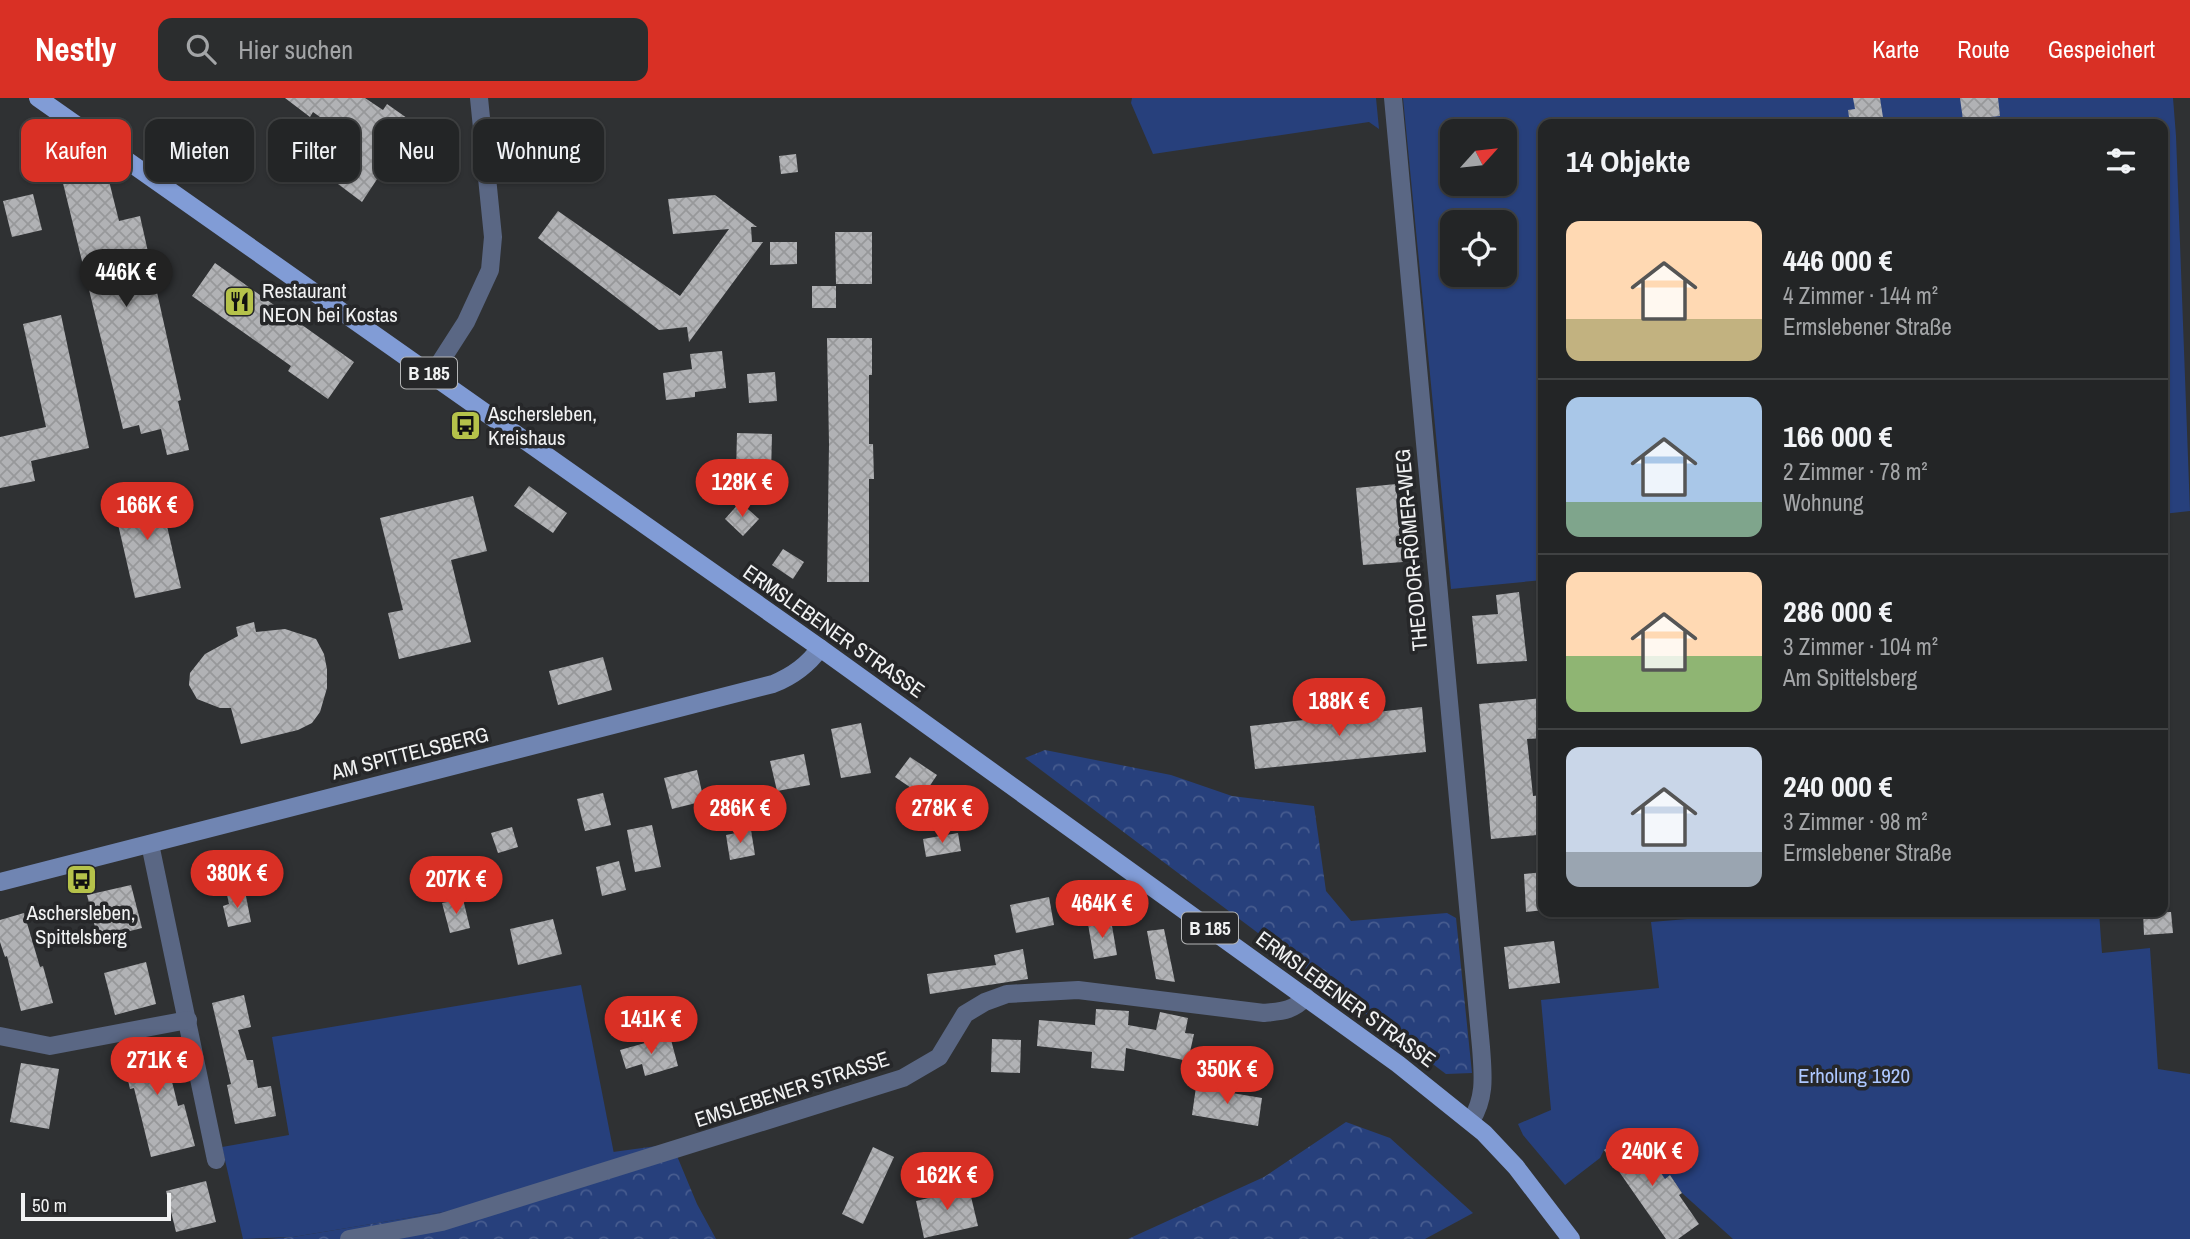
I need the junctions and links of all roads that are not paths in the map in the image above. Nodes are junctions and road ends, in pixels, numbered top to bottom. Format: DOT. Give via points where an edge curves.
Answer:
graph roads {
  1 [pos="38,98"];
  2 [pos="479,98"];
  3 [pos="1392,98"];
  4 [pos="432,375"];
  5 [pos="820,648"];
  6 [pos="150,844"];
  7 [pos="0,882"];
  8 [pos="1306,997"];
  9 [pos="188,1020"];
  10 [pos="0,1036"];
  11 [pos="1471,1121"];
  12 [pos="216,1160"];
  13 [pos="349,1239"];
  14 [pos="1571,1239"];
  1 -- 4 [label="main road, ERMSLEBENER STRASSE / B 185"];
  2 -- 4 [label="street" via="493,237 490,270 466,322"];
  3 -- 11 [label="street, THEODOR-RÖMER-WEG" via="1481,1047 1484,1088"];
  4 -- 5 [label="main road, ERMSLEBENER STRASSE / B 185"];
  5 -- 6 [label="main road, AM SPITTELSBERG" via="803,667 773,684"];
  5 -- 8 [label="main road, ERMSLEBENER STRASSE / B 185"];
  6 -- 7 [label="main road, AM SPITTELSBERG"];
  6 -- 9 [label="street"];
  8 -- 11 [label="main road, ERMSLEBENER STRASSE / B 185"];
  8 -- 13 [label="street, EMSLEBENER STRASSE" via="1297,1007 1264,1013 1078,990 1007,994 965,1014 939,1057 902,1079 442,1222"];
  9 -- 10 [label="street" via="50,1046"];
  9 -- 12 [label="street"];
  11 -- 14 [label="main road, ERMSLEBENER STRASSE / B 185" via="1516,1167"];
}
